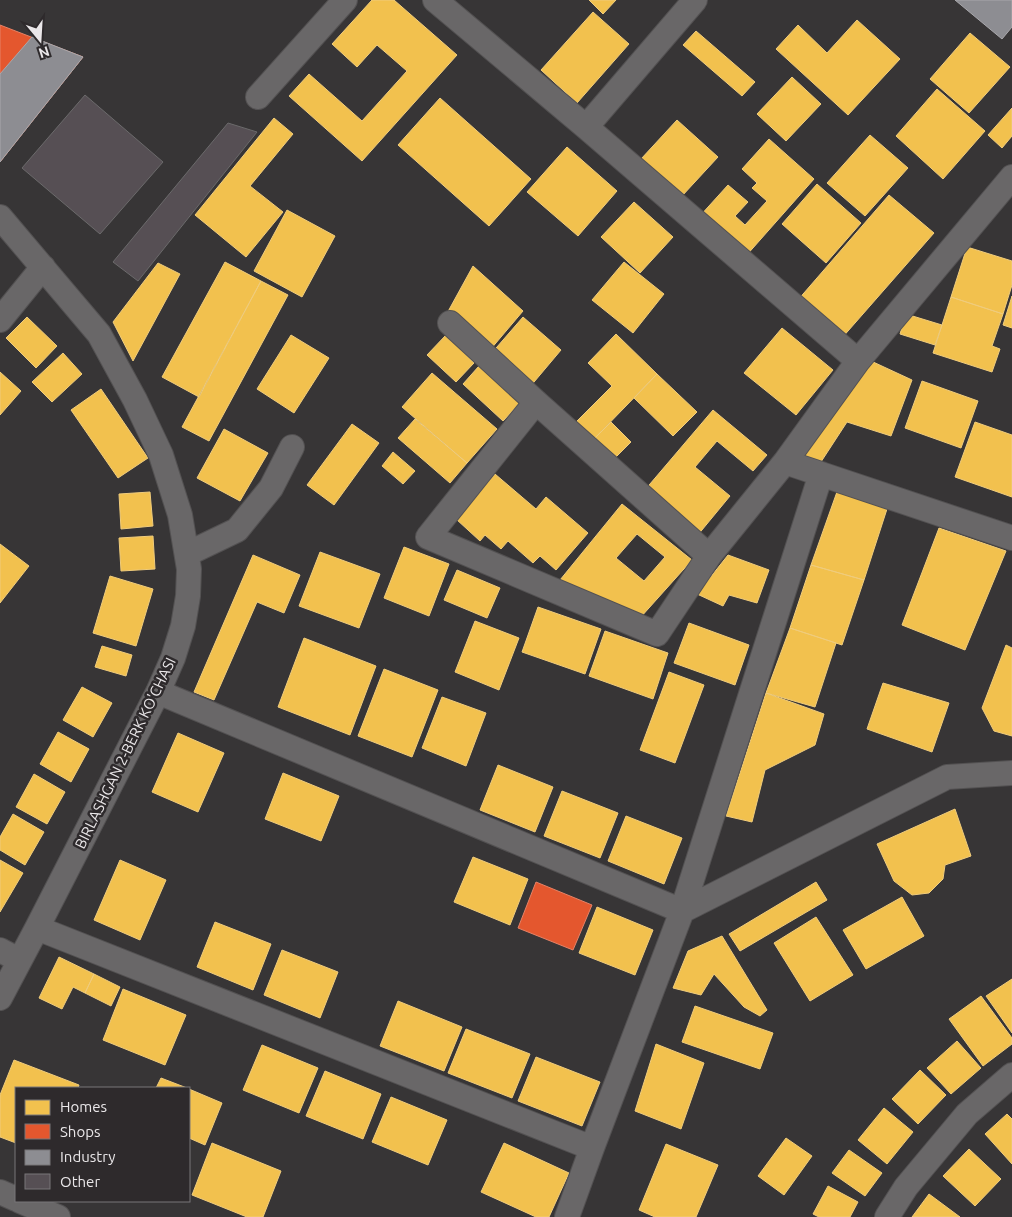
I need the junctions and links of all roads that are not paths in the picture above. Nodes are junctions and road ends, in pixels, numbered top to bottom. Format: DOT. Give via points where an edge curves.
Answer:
graph roads {
  1 [pos="345,0"];
  2 [pos="435,0"];
  3 [pos="695,0"];
  4 [pos="258,97"];
  5 [pos="586,127"];
  6 [pos="1012,177"];
  7 [pos="0,217"];
  8 [pos="43,268"];
  9 [pos="0,320"];
  10 [pos="450,323"];
  11 [pos="858,360"];
  12 [pos="536,402"];
  13 [pos="292,448"];
  14 [pos="785,462"];
  15 [pos="821,474"];
  16 [pos="1012,538"];
  17 [pos="187,554"];
  18 [pos="709,556"];
  19 [pos="158,692"];
  20 [pos="1012,772"];
  21 [pos="682,911"];
  22 [pos="37,928"];
  23 [pos="10,955"];
  24 [pos="0,998"];
  25 [pos="1012,1075"];
  26 [pos="592,1148"];
  27 [pos="0,1192"];
  28 [pos="15,1199"];
  29 [pos="22,1202"];
  30 [pos="58,1217"];
  31 [pos="567,1217"];
  32 [pos="887,1217"];
  1 -- 4 [label="street"];
  2 -- 5 [label="street"];
  3 -- 5 [label="street"];
  5 -- 11 [label="street"];
  6 -- 11 [label="street"];
  7 -- 8 [label="street, BIRLASHGAN 2-BERK KO'CHASI"];
  8 -- 9 [label="street"];
  8 -- 17 [label="street, BIRLASHGAN 2-BERK KO'CHASI" via="99,334 135,400 161,455 180,515"];
  10 -- 12 [label="street"];
  11 -- 14 [label="street"];
  12 -- 18 [label="street"];
  12 -- 18 [label="street" via="428,537 657,634"];
  13 -- 17 [label="street" via="271,488 237,530"];
  14 -- 15 [label="street"];
  14 -- 18 [label="street"];
  15 -- 16 [label="street"];
  15 -- 21 [label="street"];
  17 -- 19 [label="street, BIRLASHGAN 2-BERK KO'CHASI" via="188,596 183,626"];
  19 -- 21 [label="street"];
  19 -- 22 [label="street, BIRLASHGAN 2-BERK KO'CHASI"];
  20 -- 21 [label="street" via="947,776"];
  21 -- 26 [label="street"];
  22 -- 23 [label="street, BIRLASHGAN 2-BERK KO'CHASI"];
  22 -- 26 [label="street"];
  23 -- 24 [label="street, BIRLASHGAN 2-BERK KO'CHASI"];
  25 -- 32 [label="street" via="967,1114 906,1188"];
  26 -- 31 [label="street"];
  27 -- 28 [label="street"];
  29 -- 30 [label="street"];
}
